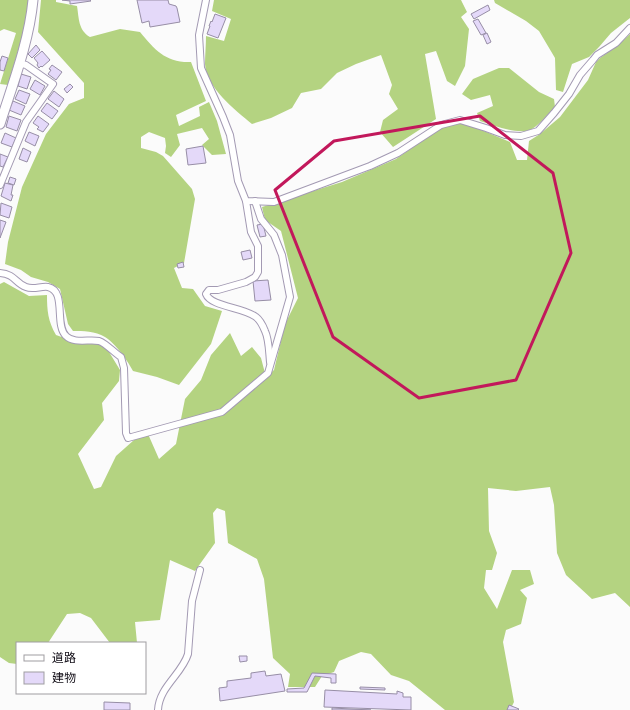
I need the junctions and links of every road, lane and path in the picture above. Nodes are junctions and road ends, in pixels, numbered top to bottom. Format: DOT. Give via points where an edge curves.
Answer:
graph roads {
  1 [pos="33,0"];
  2 [pos="206,0"];
  3 [pos="630,28"];
  4 [pos="19,63"];
  5 [pos="0,124"];
  6 [pos="0,184"];
  7 [pos="246,201"];
  8 [pos="256,201"];
  9 [pos="0,273"];
  10 [pos="271,363"];
  11 [pos="200,570"];
  12 [pos="158,710"];
  1 -- 4 [label="street" via="31,22"];
  2 -- 7 [label="street" via="199,35 201,68 228,129 238,181"];
  3 -- 8 [label="street" via="616,43 597,55 538,131 521,136 505,135 460,120 441,125 398,153 370,166 274,202"];
  4 -- 5 [label="street"];
  4 -- 6 [label="street" via="53,84 26,122"];
  7 -- 8 [label="street"];
  7 -- 10 [label="street" via="251,232 258,246 258,272 246,282 209,290 206,294 218,304 248,312 258,318 266,332"];
  8 -- 10 [label="street" via="261,219 274,235 282,256 290,297"];
  9 -- 10 [label="street" via="7,273 24,287 48,287 53,290 60,302 61,327 66,337 71,340 103,343 121,357 124,368 128,438 222,412 268,373"];
  11 -- 12 [label="street" via="192,601 186,662 161,696"];
}
